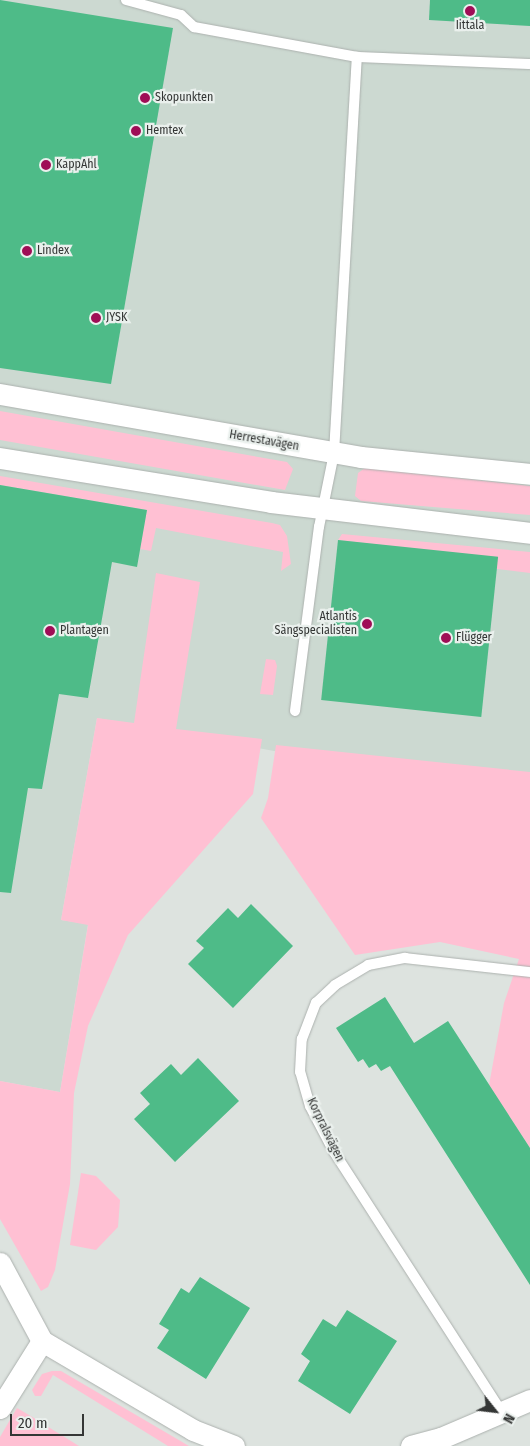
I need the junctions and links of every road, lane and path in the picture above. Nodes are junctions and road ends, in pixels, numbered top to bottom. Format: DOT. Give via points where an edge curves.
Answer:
graph roads {
  1 [pos="126,0"];
  2 [pos="357,57"];
  3 [pos="530,64"];
  4 [pos="0,394"];
  5 [pos="334,453"];
  6 [pos="0,458"];
  7 [pos="530,474"];
  8 [pos="323,507"];
  9 [pos="530,533"];
  10 [pos="294,711"];
  11 [pos="530,972"];
  12 [pos="0,1263"];
  13 [pos="42,1341"];
  14 [pos="530,1400"];
  15 [pos="0,1408"];
  16 [pos="501,1411"];
  17 [pos="234,1446"];
  18 [pos="411,1446"];
  1 -- 2 [label="lane" via="181,15 194,27"];
  2 -- 3 [label="lane"];
  2 -- 5 [label="lane"];
  4 -- 5 [label="street, Herrestavägen"];
  5 -- 7 [label="street, Herrestavägen"];
  5 -- 8 [label="lane"];
  6 -- 8 [label="street"];
  8 -- 9 [label="street"];
  8 -- 10 [label="lane"];
  11 -- 16 [label="lane, Korpralsvägen" via="405,958 368,965 335,985 316,1003 302,1039 300,1072 310,1106 334,1152"];
  12 -- 13 [label="street"];
  13 -- 15 [label="street"];
  13 -- 17 [label="street" via="193,1430"];
  14 -- 16 [label="street"];
  16 -- 18 [label="street" via="441,1438"];
}
